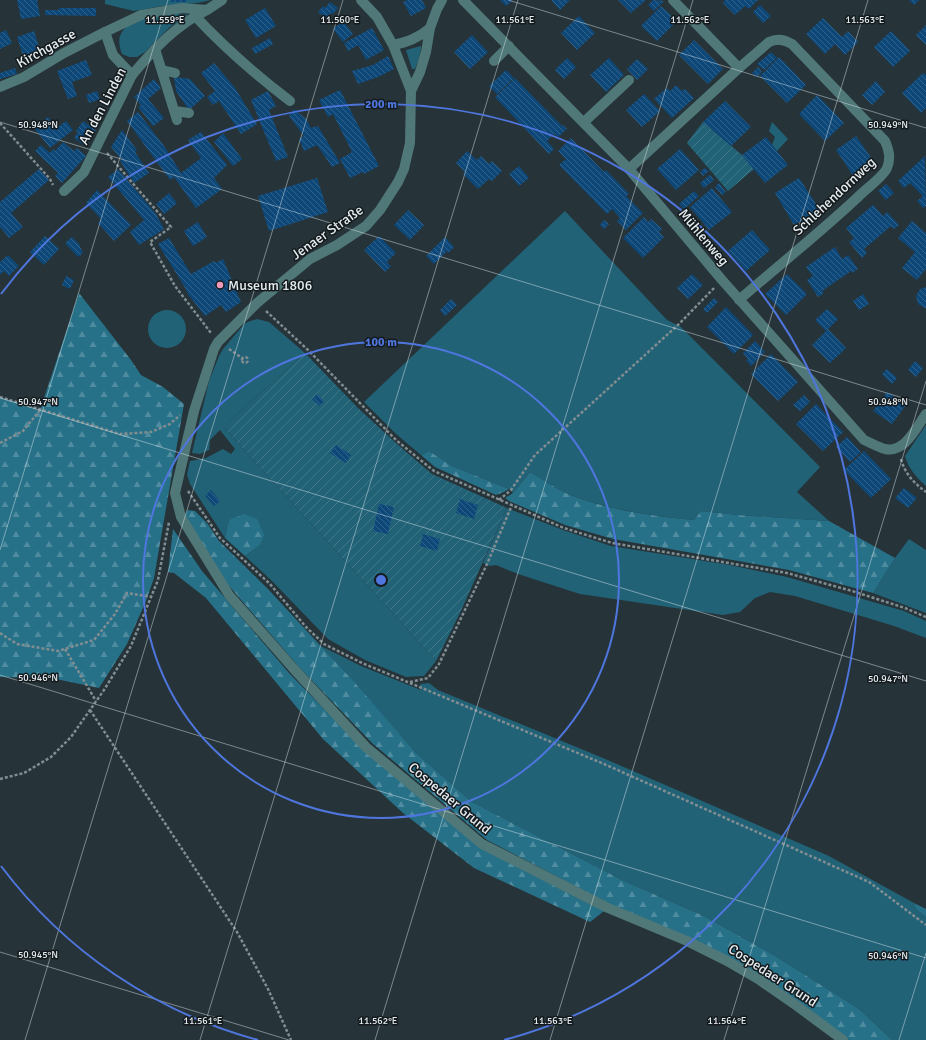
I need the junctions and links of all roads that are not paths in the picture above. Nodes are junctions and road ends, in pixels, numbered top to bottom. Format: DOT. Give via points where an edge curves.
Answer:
graph roads {
  1 [pos="222,0"];
  2 [pos="361,0"];
  3 [pos="442,0"];
  4 [pos="463,0"];
  5 [pos="672,0"];
  6 [pos="207,10"];
  7 [pos="195,16"];
  8 [pos="430,28"];
  9 [pos="105,32"];
  10 [pos="393,45"];
  11 [pos="509,46"];
  12 [pos="155,49"];
  13 [pos="494,60"];
  14 [pos="739,68"];
  15 [pos="162,70"];
  16 [pos="175,72"];
  17 [pos="132,75"];
  18 [pos="629,80"];
  19 [pos="0,87"];
  20 [pos="411,91"];
  21 [pos="285,102"];
  22 [pos="189,113"];
  23 [pos="584,122"];
  24 [pos="629,169"];
  25 [pos="64,191"];
  26 [pos="739,300"];
  27 [pos="926,414"];
  28 [pos="175,493"];
  29 [pos="843,1040"];
  1 -- 6 [label="street"];
  2 -- 10 [label="street, Jenaer Straße" via="377,17"];
  3 -- 8 [label="street"];
  4 -- 11 [label="street, Mühlenweg"];
  5 -- 14 [label="street"];
  6 -- 7 [label="street, An den Linden"];
  6 -- 9 [label="street, Kirchgasse" via="182,8 141,15"];
  7 -- 12 [label="street, An den Linden" via="171,33"];
  7 -- 21 [label="street" via="217,40 277,91"];
  8 -- 10 [label="street" via="413,40"];
  8 -- 20 [label="street" via="420,72"];
  9 -- 17 [label="street" via="113,55"];
  9 -- 19 [label="street, Kirchgasse" via="24,77"];
  10 -- 20 [label="street, Jenaer Straße"];
  11 -- 13 [label="street"];
  11 -- 23 [label="street, Mühlenweg"];
  12 -- 15 [label="street"];
  12 -- 17 [label="street, An den Linden"];
  14 -- 24 [label="street, Schlehendornweg"];
  14 -- 26 [label="street, Schlehendornweg" via="769,42 775,39 787,41 877,132 885,142 890,156 884,172 839,215"];
  15 -- 16 [label="street"];
  15 -- 22 [label="street" via="176,116"];
  17 -- 25 [label="street, An den Linden" via="84,172"];
  18 -- 23 [label="street"];
  20 -- 28 [label="street, Jenaer Straße" via="408,156 398,182 380,210 366,226 337,245 310,258 257,303 218,342 194,411"];
  23 -- 24 [label="street, Mühlenweg"];
  24 -- 26 [label="street, Mühlenweg"];
  26 -- 27 [label="street, Mühlenweg" via="864,440 885,449 898,447 906,442"];
  28 -- 29 [label="street, Cospedaer Grund" via="181,517 234,601 366,747 482,844 608,908 726,960 771,988"];
}
